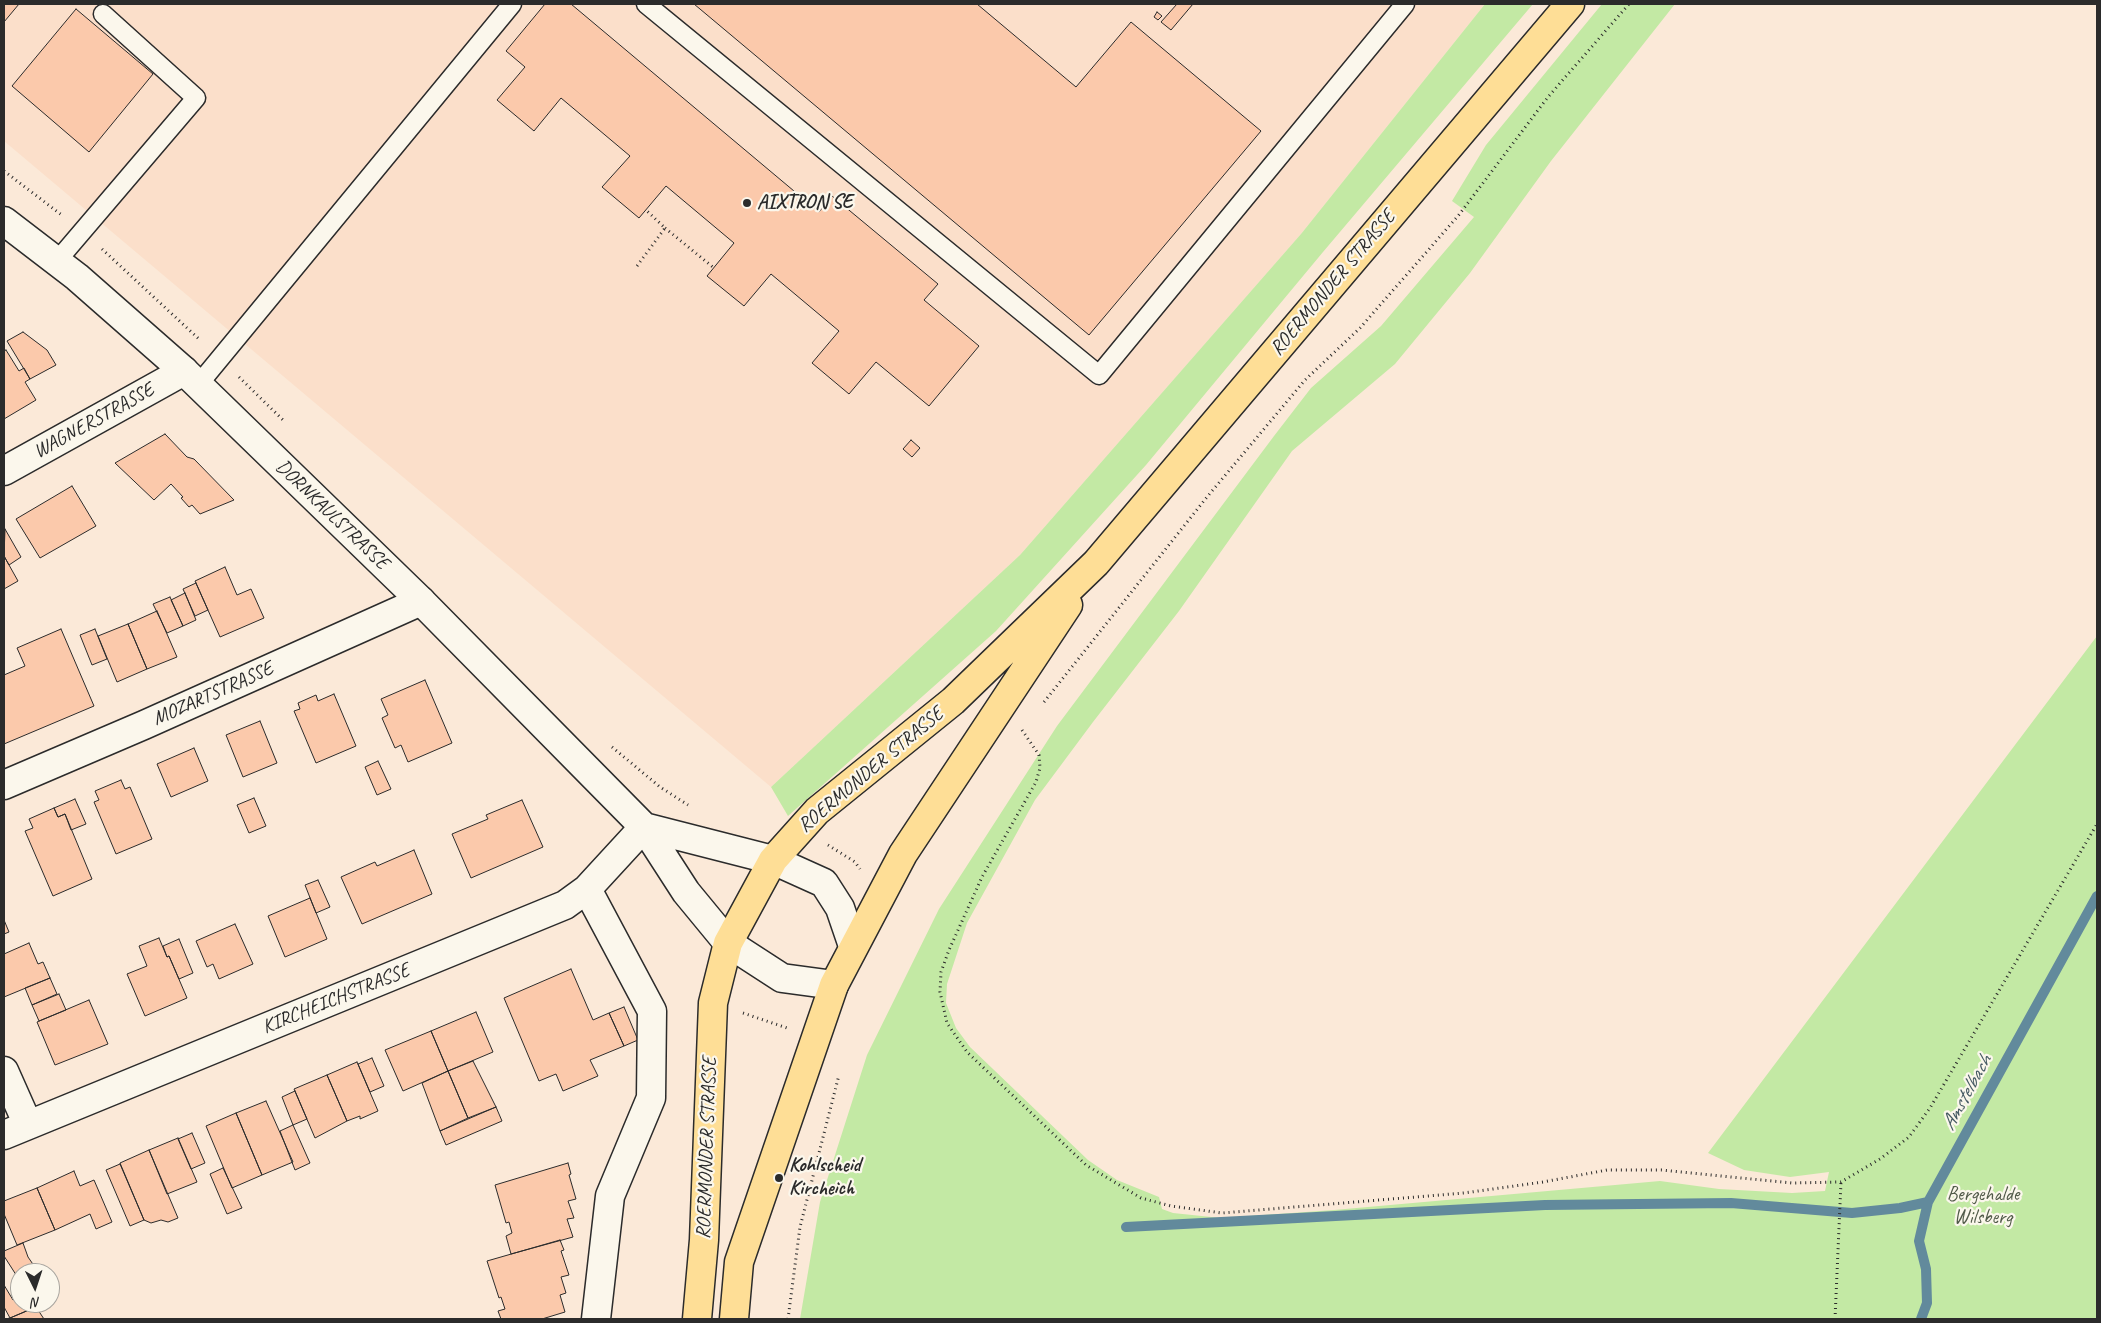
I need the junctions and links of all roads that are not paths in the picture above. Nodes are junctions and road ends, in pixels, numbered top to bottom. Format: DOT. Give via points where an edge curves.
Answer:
graph roads {
  1 [pos="512,4"];
  2 [pos="646,4"];
  3 [pos="1405,4"];
  4 [pos="1570,4"];
  5 [pos="103,14"];
  6 [pos="4,221"];
  7 [pos="57,261"];
  8 [pos="191,378"];
  9 [pos="4,471"];
  10 [pos="1096,562"];
  11 [pos="421,601"];
  12 [pos="4,785"];
  13 [pos="644,828"];
  14 [pos="773,860"];
  15 [pos="587,889"];
  16 [pos="728,942"];
  17 [pos="853,946"];
  18 [pos="834,986"];
  19 [pos="4,1071"];
  20 [pos="16,1130"];
  21 [pos="596,1319"];
  22 [pos="697,1319"];
  23 [pos="734,1319"];
  1 -- 8 [label="lane"];
  2 -- 3 [label="lane" via="1099,375"];
  4 -- 10 [label="main road, ROERMONDER STRASSE"];
  5 -- 7 [label="lane" via="196,98"];
  6 -- 7 [label="street, DORNKAULSTRASSE"];
  7 -- 8 [label="street, DORNKAULSTRASSE"];
  8 -- 9 [label="street, WAGNERSTRASSE"];
  8 -- 11 [label="street, DORNKAULSTRASSE"];
  10 -- 14 [label="main road, ROERMONDER STRASSE" via="952,701 818,811"];
  10 -- 17 [label="main road, ROERMONDER STRASSE" via="904,854"];
  11 -- 12 [label="street, MOZARTSTRASSE"];
  11 -- 13 [label="street, DORNKAULSTRASSE"];
  13 -- 14 [label="street"];
  13 -- 15 [label="street, KIRCHEICHSTRASSE"];
  13 -- 16 [label="street, DORNKAULSTRASSE" via="686,892"];
  14 -- 16 [label="main road, ROERMONDER STRASSE"];
  14 -- 17 [label="street" via="824,883 840,908"];
  15 -- 20 [label="street, KIRCHEICHSTRASSE" via="565,905"];
  15 -- 21 [label="street" via="652,1011 651,1098 610,1196"];
  16 -- 18 [label="street, DORNKAULSTRASSE" via="782,978"];
  16 -- 22 [label="main road, ROERMONDER STRASSE" via="713,1003 704,1240"];
  17 -- 18 [label="main road, ROERMONDER STRASSE"];
  18 -- 23 [label="main road, ROERMONDER STRASSE" via="739,1262"];
  19 -- 20 [label="street"];
}
